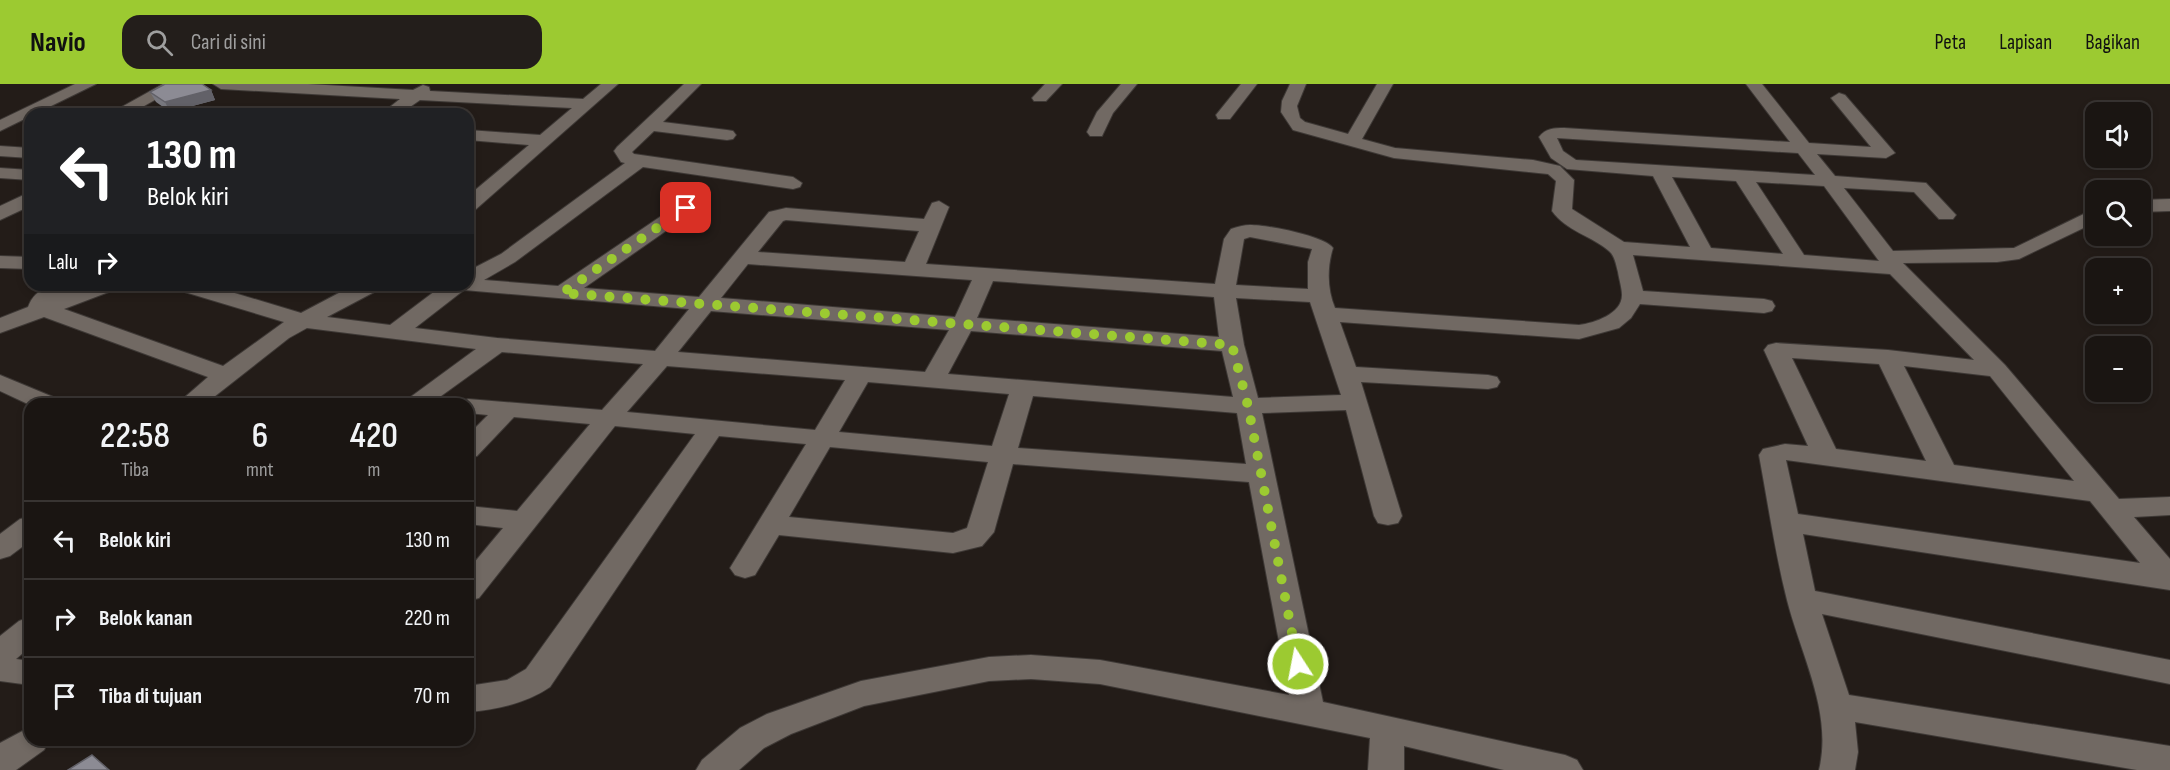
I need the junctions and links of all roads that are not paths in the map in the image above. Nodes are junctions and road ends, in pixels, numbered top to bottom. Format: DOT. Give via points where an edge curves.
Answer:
graph roads {
  1 [pos="88,84"];
  2 [pos="175,84"];
  3 [pos="221,84"];
  4 [pos="610,84"];
  5 [pos="693,84"];
  6 [pos="1054,84"];
  7 [pos="1129,84"];
  8 [pos="1249,84"];
  9 [pos="1298,84"];
  10 [pos="1385,84"];
  11 [pos="1754,84"];
  12 [pos="256,85"];
  13 [pos="336,87"];
  14 [pos="424,89"];
  15 [pos="1040,98"];
  16 [pos="1839,98"];
  17 [pos="586,104"];
  18 [pos="38,108"];
  19 [pos="129,108"];
  20 [pos="397,108"];
  21 [pos="24,115"];
  22 [pos="1224,115"];
  23 [pos="650,125"];
  24 [pos="0,126"];
  25 [pos="1096,132"];
  26 [pos="474,135"];
  27 [pos="727,135"];
  28 [pos="1353,140"];
  29 [pos="545,141"];
  30 [pos="1803,148"];
  31 [pos="0,151"];
  32 [pos="24,152"];
  33 [pos="24,153"];
  34 [pos="639,161"];
  35 [pos="0,163"];
  36 [pos="1660,172"];
  37 [pos="0,173"];
  38 [pos="24,175"];
  39 [pos="1743,177"];
  40 [pos="474,179"];
  41 [pos="497,181"];
  42 [pos="1831,182"];
  43 [pos="793,183"];
  44 [pos="24,201"];
  45 [pos="474,201"];
  46 [pos="2170,205"];
  47 [pos="2151,206"];
  48 [pos="686,208"];
  49 [pos="0,214"];
  50 [pos="1946,215"];
  51 [pos="2085,220"];
  52 [pos="1619,248"];
  53 [pos="1704,255"];
  54 [pos="742,257"];
  55 [pos="1797,260"];
  56 [pos="1892,262"];
  57 [pos="913,269"];
  58 [pos="985,275"];
  59 [pos="474,279"];
  60 [pos="474,284"];
  61 [pos="56,291"];
  62 [pos="90,291"];
  63 [pos="206,291"];
  64 [pos="359,291"];
  65 [pos="449,291"];
  66 [pos="1224,291"];
  67 [pos="562,293"];
  68 [pos="1634,297"];
  69 [pos="704,305"];
  70 [pos="1323,305"];
  71 [pos="1764,306"];
  72 [pos="41,310"];
  73 [pos="303,321"];
  74 [pos="963,324"];
  75 [pos="0,326"];
  76 [pos="395,332"];
  77 [pos="497,345"];
  78 [pos="1232,345"];
  79 [pos="1888,357"];
  80 [pos="661,358"];
  81 [pos="1998,369"];
  82 [pos="861,374"];
  83 [pos="1347,374"];
  84 [pos="224,375"];
  85 [pos="933,380"];
  86 [pos="0,382"];
  87 [pos="1488,382"];
  88 [pos="1023,387"];
  89 [pos="36,398"];
  90 [pos="196,398"];
  91 [pos="428,398"];
  92 [pos="1356,402"];
  93 [pos="1248,406"];
  94 [pos="474,407"];
  95 [pos="508,410"];
  96 [pos="608,418"];
  97 [pos="713,427"];
  98 [pos="822,436"];
  99 [pos="474,444"];
  100 [pos="1001,455"];
  101 [pos="1827,456"];
  102 [pos="1944,471"];
  103 [pos="1261,474"];
  104 [pos="2105,501"];
  105 [pos="2170,506"];
  106 [pos="474,516"];
  107 [pos="1388,516"];
  108 [pos="523,521"];
  109 [pos="1787,522"];
  110 [pos="770,525"];
  111 [pos="745,568"];
  112 [pos="2169,578"];
  113 [pos="474,582"];
  114 [pos="1802,599"];
  115 [pos="24,634"];
  116 [pos="0,654"];
  117 [pos="0,669"];
  118 [pos="24,672"];
  119 [pos="2170,672"];
  120 [pos="474,698"];
  121 [pos="1836,706"];
  122 [pos="1309,714"];
  123 [pos="1388,728"];
  124 [pos="24,746"];
  125 [pos="2170,761"];
  126 [pos="0,762"];
  127 [pos="714,770"];
  128 [pos="1386,770"];
  129 [pos="1565,770"];
  130 [pos="1837,770"];
  1 -- 18 [label="street"];
  2 -- 19 [label="street"];
  3 -- 12 [label="street"];
  4 -- 17 [label="street"];
  5 -- 23 [label="street"];
  6 -- 15 [label="street"];
  7 -- 25 [label="street" via="1105,112"];
  8 -- 22 [label="street"];
  9 -- 28 [label="street" via="1289,107 1294,123"];
  10 -- 28 [label="street"];
  11 -- 30 [label="street"];
  12 -- 13 [label="street"];
  13 -- 14 [label="street"];
  14 -- 17 [label="street"];
  14 -- 20 [label="street"];
  16 -- 30 [label="street" via="1886,153"];
  17 -- 29 [label="street"];
  21 -- 24 [label="street"];
  23 -- 27 [label="street"];
  23 -- 34 [label="street" via="623,151 627,158"];
  26 -- 29 [label="street"];
  28 -- 52 [label="street" via="1394,153 1547,167 1565,180 1562,210 1576,223"];
  29 -- 41 [label="street"];
  30 -- 36 [label="street" via="1564,132 1548,137 1555,155 1573,165"];
  30 -- 42 [label="street"];
  31 -- 32 [label="street"];
  33 -- 35 [label="street"];
  34 -- 43 [label="street"];
  34 -- 59 [label="street"];
  36 -- 39 [label="street"];
  36 -- 53 [label="street"];
  37 -- 38 [label="street"];
  39 -- 42 [label="street"];
  39 -- 55 [label="street"];
  40 -- 41 [label="street"];
  41 -- 45 [label="street"];
  42 -- 50 [label="street" via="1919,188"];
  42 -- 56 [label="street"];
  44 -- 49 [label="street"];
  46 -- 47 [label="street"];
  48 -- 67 [label="street"];
  51 -- 56 [label="street" via="2019,253"];
  52 -- 53 [label="street"];
  52 -- 68 [label="street"];
  53 -- 55 [label="street"];
  54 -- 57 [label="street"];
  54 -- 57 [label="street" via="776,216 936,217"];
  54 -- 69 [label="street"];
  55 -- 56 [label="street"];
  56 -- 81 [label="street"];
  57 -- 58 [label="street"];
  58 -- 66 [label="street"];
  58 -- 74 [label="street"];
  60 -- 67 [label="street"];
  61 -- 72 [label="street" via="38,304"];
  62 -- 72 [label="street"];
  63 -- 73 [label="street"];
  64 -- 73 [label="street"];
  65 -- 76 [label="street"];
  66 -- 70 [label="street"];
  66 -- 70 [label="street" via="1234,239 1238,233 1250,231 1323,248 1317,262"];
  66 -- 78 [label="street"];
  67 -- 69 [label="street"];
  68 -- 70 [label="street" via="1605,328 1579,332"];
  68 -- 71 [label="street"];
  69 -- 74 [label="street"];
  69 -- 80 [label="street"];
  70 -- 83 [label="street"];
  72 -- 75 [label="street"];
  72 -- 84 [label="street"];
  73 -- 76 [label="street"];
  73 -- 84 [label="street"];
  74 -- 78 [label="street"];
  74 -- 85 [label="street"];
  76 -- 77 [label="street"];
  77 -- 80 [label="street"];
  77 -- 91 [label="street"];
  78 -- 93 [label="street"];
  79 -- 81 [label="street"];
  79 -- 101 [label="street" via="1776,350"];
  79 -- 102 [label="street"];
  80 -- 82 [label="street"];
  80 -- 96 [label="street"];
  81 -- 104 [label="street"];
  82 -- 85 [label="street"];
  82 -- 98 [label="street"];
  83 -- 87 [label="street"];
  83 -- 92 [label="street"];
  84 -- 90 [label="street"];
  85 -- 88 [label="street"];
  86 -- 89 [label="street"];
  88 -- 93 [label="street"];
  88 -- 100 [label="street"];
  92 -- 93 [label="street"];
  92 -- 107 [label="street"];
  93 -- 103 [label="street"];
  94 -- 95 [label="street"];
  95 -- 96 [label="street"];
  95 -- 99 [label="street"];
  96 -- 97 [label="street"];
  96 -- 108 [label="street"];
  97 -- 98 [label="street"];
  97 -- 120 [label="street" via="538,678 512,693"];
  98 -- 100 [label="street"];
  98 -- 110 [label="street"];
  100 -- 103 [label="street"];
  100 -- 110 [label="street" via="980,532 972,539 953,543"];
  101 -- 102 [label="street"];
  101 -- 109 [label="street" via="1785,452 1772,455"];
  102 -- 104 [label="street"];
  103 -- 122 [label="street"];
  104 -- 105 [label="street"];
  104 -- 112 [label="street"];
  106 -- 108 [label="street"];
  108 -- 113 [label="street"];
  109 -- 112 [label="street"];
  109 -- 114 [label="street"];
  110 -- 111 [label="street"];
  114 -- 119 [label="street"];
  114 -- 121 [label="street"];
  115 -- 116 [label="street"];
  117 -- 118 [label="street"];
  121 -- 125 [label="street"];
  121 -- 130 [label="street" via="1841,752"];
  122 -- 123 [label="street"];
  122 -- 127 [label="street" via="1100,672 1031,667 990,669 861,694 779,724 752,738"];
  123 -- 128 [label="street"];
  123 -- 129 [label="street"];
  124 -- 126 [label="street"];
}
